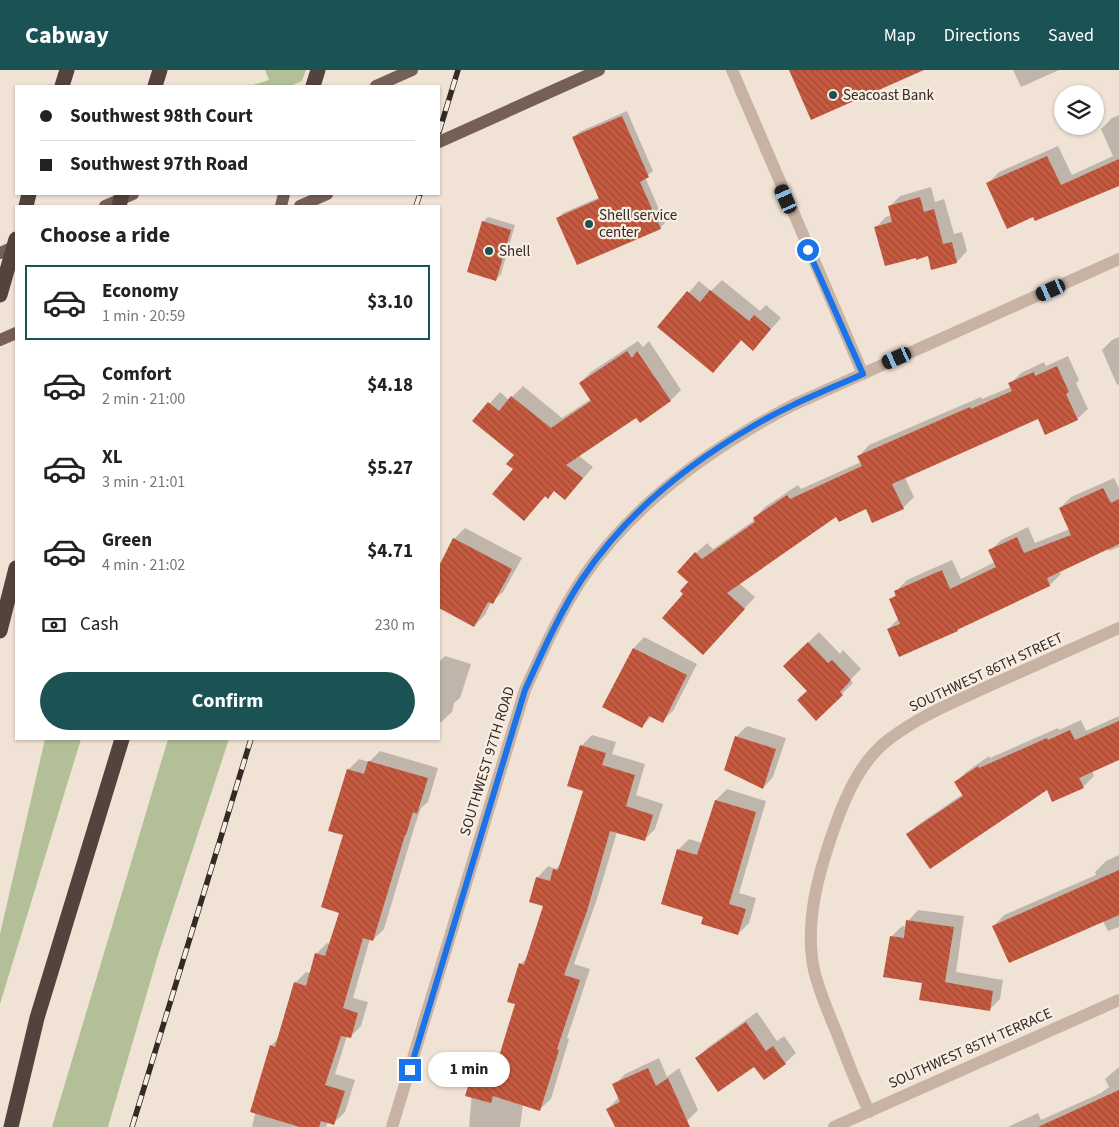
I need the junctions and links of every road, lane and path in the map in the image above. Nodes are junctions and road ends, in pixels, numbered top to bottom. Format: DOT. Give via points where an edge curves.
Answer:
graph roads {
  1 [pos="67,70"];
  2 [pos="318,70"];
  3 [pos="412,70"];
  4 [pos="599,70"];
  5 [pos="732,70"];
  6 [pos="62,85"];
  7 [pos="313,85"];
  8 [pos="378,85"];
  9 [pos="440,142"];
  10 [pos="131,195"];
  11 [pos="325,195"];
  12 [pos="107,205"];
  13 [pos="302,205"];
  14 [pos="15,242"];
  15 [pos="15,246"];
  16 [pos="0,253"];
  17 [pos="1119,259"];
  18 [pos="0,295"];
  19 [pos="15,333"];
  20 [pos="0,340"];
  21 [pos="863,374"];
  22 [pos="15,572"];
  23 [pos="1119,628"];
  24 [pos="0,632"];
  25 [pos="122,740"];
  26 [pos="1119,1000"];
  27 [pos="869,1112"];
  28 [pos="11,1127"];
  29 [pos="392,1127"];
  30 [pos="834,1127"];
  1 -- 6 [label="highway"];
  2 -- 7 [label="highway"];
  3 -- 8 [label="main road"];
  4 -- 9 [label="main road"];
  5 -- 21 [label="street"];
  10 -- 12 [label="main road"];
  11 -- 13 [label="main road"];
  14 -- 18 [label="highway, bridge"];
  15 -- 16 [label="main road"];
  17 -- 21 [label="street, SOUTHWEST 97TH ROAD"];
  19 -- 20 [label="main road"];
  21 -- 29 [label="street, SOUTHWEST 97TH ROAD" via="750,427 691,468 632,518 582,580 549,637 525,690"];
  22 -- 24 [label="highway"];
  23 -- 27 [label="street, SOUTHWEST 86TH STREET" via="937,709 894,736 873,754 855,781 827,849 817,886 812,938 814,970 825,1006"];
  25 -- 28 [label="highway" via="37,1018"];
  26 -- 27 [label="street, SOUTHWEST 85TH TERRACE"];
  27 -- 30 [label="street, SOUTHWEST 85TH TERRACE"];
}
